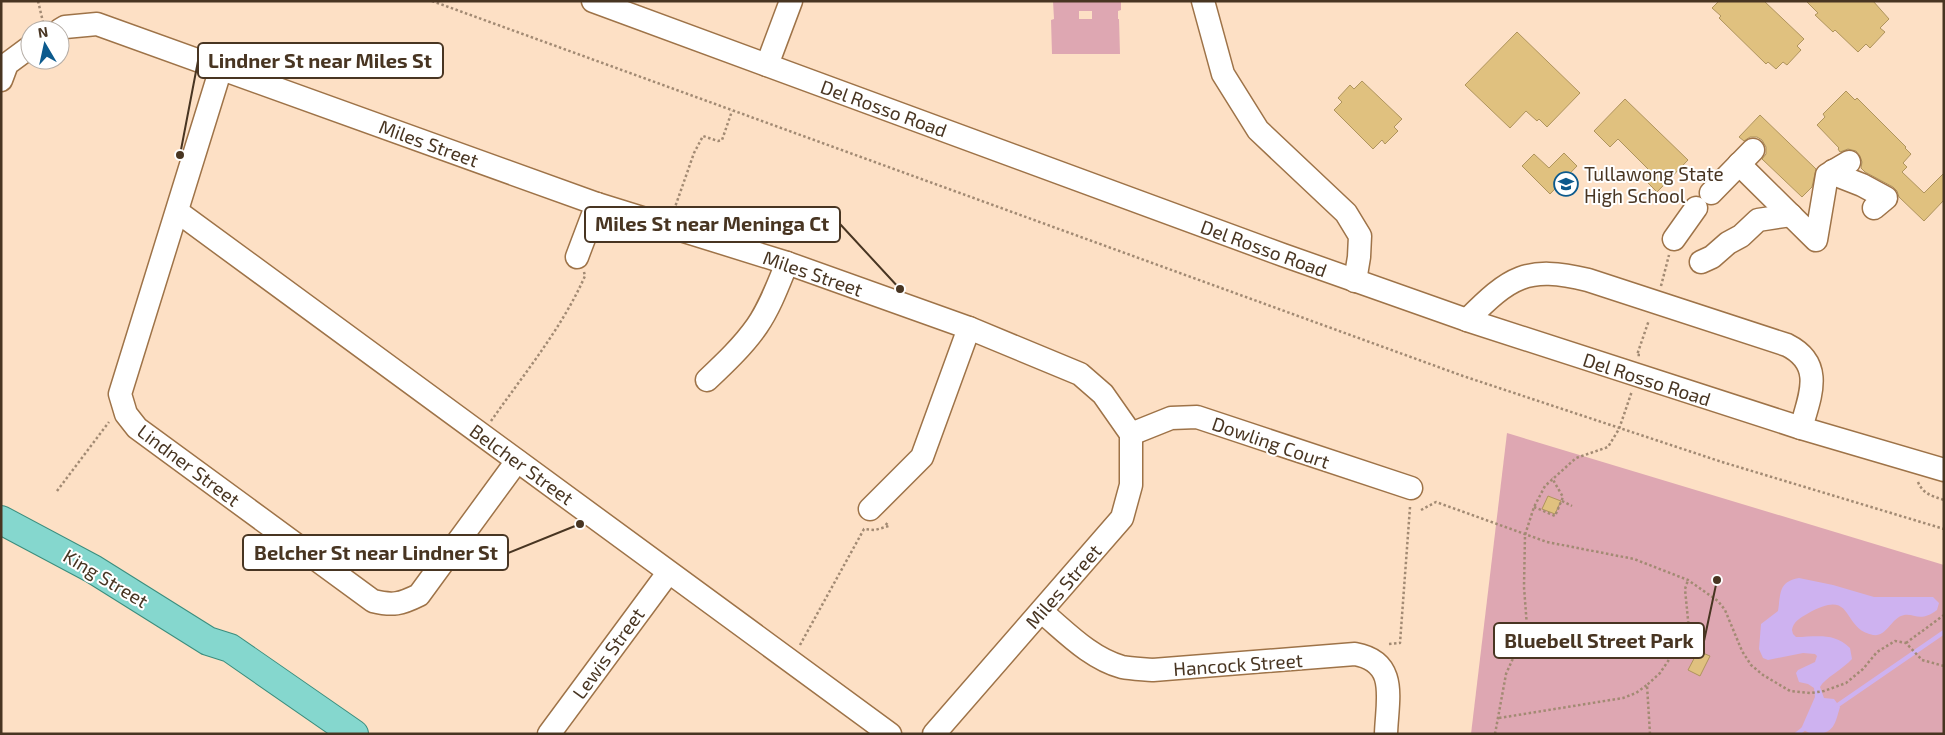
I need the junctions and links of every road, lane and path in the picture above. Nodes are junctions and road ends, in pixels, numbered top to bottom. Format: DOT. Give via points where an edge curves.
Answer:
graph roads {
  1 [pos="38,1"];
  2 [pos="432,1"];
  3 [pos="593,1"];
  4 [pos="791,1"];
  5 [pos="1203,1"];
  6 [pos="49,20"];
  7 [pos="70,27"];
  8 [pos="20,54"];
  9 [pos="767,65"];
  10 [pos="221,68"];
  11 [pos="1,80"];
  12 [pos="732,111"];
  13 [pos="1836,169"];
  14 [pos="1850,195"];
  15 [pos="597,204"];
  16 [pos="1874,208"];
  17 [pos="178,212"];
  18 [pos="1790,215"];
  19 [pos="668,226"];
  20 [pos="1674,239"];
  21 [pos="577,257"];
  22 [pos="1702,262"];
  23 [pos="787,263"];
  24 [pos="1355,281"];
  25 [pos="1656,303"];
  26 [pos="1467,320"];
  27 [pos="969,328"];
  28 [pos="1636,376"];
  29 [pos="707,380"];
  30 [pos="112,418"];
  31 [pos="490,422"];
  32 [pos="1801,428"];
  33 [pos="1619,429"];
  34 [pos="1131,434"];
  35 [pos="517,460"];
  36 [pos="1920,464"];
  37 [pos="1944,470"];
  38 [pos="1552,478"];
  39 [pos="1411,488"];
  40 [pos="57,491"];
  41 [pos="1944,500"];
  42 [pos="1562,501"];
  43 [pos="1572,506"];
  44 [pos="1534,507"];
  45 [pos="870,509"];
  46 [pos="1421,510"];
  47 [pos="1,520"];
  48 [pos="1410,520"];
  49 [pos="1944,528"];
  50 [pos="1526,535"];
  51 [pos="668,572"];
  52 [pos="1688,580"];
  53 [pos="1042,612"];
  54 [pos="1944,615"];
  55 [pos="208,641"];
  56 [pos="1906,643"];
  57 [pos="1389,644"];
  58 [pos="790,661"];
  59 [pos="1944,666"];
  60 [pos="1647,685"];
  61 [pos="1499,718"];
  62 [pos="321,734"];
  63 [pos="354,734"];
  64 [pos="549,734"];
  65 [pos="890,734"];
  66 [pos="934,734"];
  67 [pos="1386,734"];
  68 [pos="1495,734"];
  69 [pos="1650,734"];
  1 -- 6 [label="path"];
  2 -- 12 [label="path"];
  3 -- 9 [label="street, Del Rosso Road"];
  4 -- 9 [label="street"];
  5 -- 24 [label="street" via="1223,74 1258,130 1346,213 1360,236"];
  7 -- 10 [label="street, Miles Street" via="97,24"];
  8 -- 11 [label="street" via="7,64"];
  9 -- 24 [label="street, Del Rosso Road"];
  10 -- 15 [label="street, Miles Street"];
  10 -- 17 [label="street, Lindner Street"];
  12 -- 19 [label="path" via="722,140 703,136"];
  12 -- 33 [label="path" via="1462,376"];
  13 -- 14 [label="street"];
  13 -- 16 [label="street" via="1839,176 1886,198"];
  13 -- 18 [label="street" via="1816,240"];
  15 -- 19 [label="street, Miles Street"];
  15 -- 21 [label="street"];
  17 -- 35 [label="street, Belcher Street"];
  17 -- 35 [label="street, Lindner Street" via="120,394 126,414 137,428 373,601 404,603 419,595"];
  18 -- 20 [label="street" via="1746,157 1704,200"];
  18 -- 22 [label="street" via="1758,220 1742,236"];
  19 -- 23 [label="street, Miles Street"];
  20 -- 25 [label="path"];
  21 -- 31 [label="path" via="585,276 578,291"];
  23 -- 27 [label="street, Miles Street"];
  23 -- 29 [label="street" via="758,326 738,351"];
  24 -- 26 [label="street, Del Rosso Road"];
  25 -- 26 [label="street" via="1588,280 1543,273 1522,276 1491,296"];
  25 -- 28 [label="path" via="1637,355 1643,356"];
  25 -- 32 [label="street" via="1798,351 1807,361 1812,386"];
  26 -- 28 [label="street, Del Rosso Road"];
  27 -- 34 [label="street, Miles Street" via="1080,374 1102,394"];
  27 -- 45 [label="street" via="922,457"];
  28 -- 32 [label="street, Del Rosso Road"];
  28 -- 33 [label="path"];
  30 -- 40 [label="path"];
  32 -- 36 [label="street, Del Rosso Road"];
  33 -- 38 [label="path" via="1608,447 1576,458"];
  33 -- 49 [label="path"];
  34 -- 39 [label="street, Dowling Court" via="1171,418 1197,417"];
  34 -- 53 [label="street, Miles Street" via="1131,484 1122,518"];
  35 -- 51 [label="street, Belcher Street"];
  36 -- 37 [label="street, Del Rosso Road"];
  36 -- 41 [label="path" via="1917,477 1921,490"];
  38 -- 42 [label="path" via="1563,497"];
  38 -- 44 [label="path"];
  42 -- 43 [label="path"];
  42 -- 44 [label="path" via="1555,516"];
  44 -- 50 [label="path"];
  45 -- 58 [label="path" via="888,526 864,529"];
  46 -- 50 [label="path" via="1436,502"];
  47 -- 55 [label="main road, King Street" via="93,569"];
  48 -- 57 [label="path" via="1400,643"];
  50 -- 52 [label="path" via="1634,559"];
  50 -- 61 [label="path" via="1524,587 1527,628 1506,674"];
  51 -- 58 [label="street, Belcher Street"];
  51 -- 64 [label="street, Lewis Street"];
  52 -- 56 [label="path" via="1718,601 1725,610 1751,664 1763,676 1790,691 1811,693 1846,683 1890,642"];
  52 -- 60 [label="path" via="1685,589 1689,630 1660,673"];
  53 -- 66 [label="street, Miles Street"];
  53 -- 67 [label="street, Hancock Street" via="1092,653 1123,667 1153,670 1355,654 1364,656 1384,670 1388,686"];
  54 -- 56 [label="path"];
  55 -- 62 [label="main road, King Street" via="224,658"];
  55 -- 63 [label="main road, King Street" via="230,648"];
  56 -- 59 [label="path" via="1922,660"];
  58 -- 65 [label="street, Belcher Street"];
  60 -- 61 [label="path" via="1623,698"];
  60 -- 69 [label="path"];
  61 -- 68 [label="path"];
}
